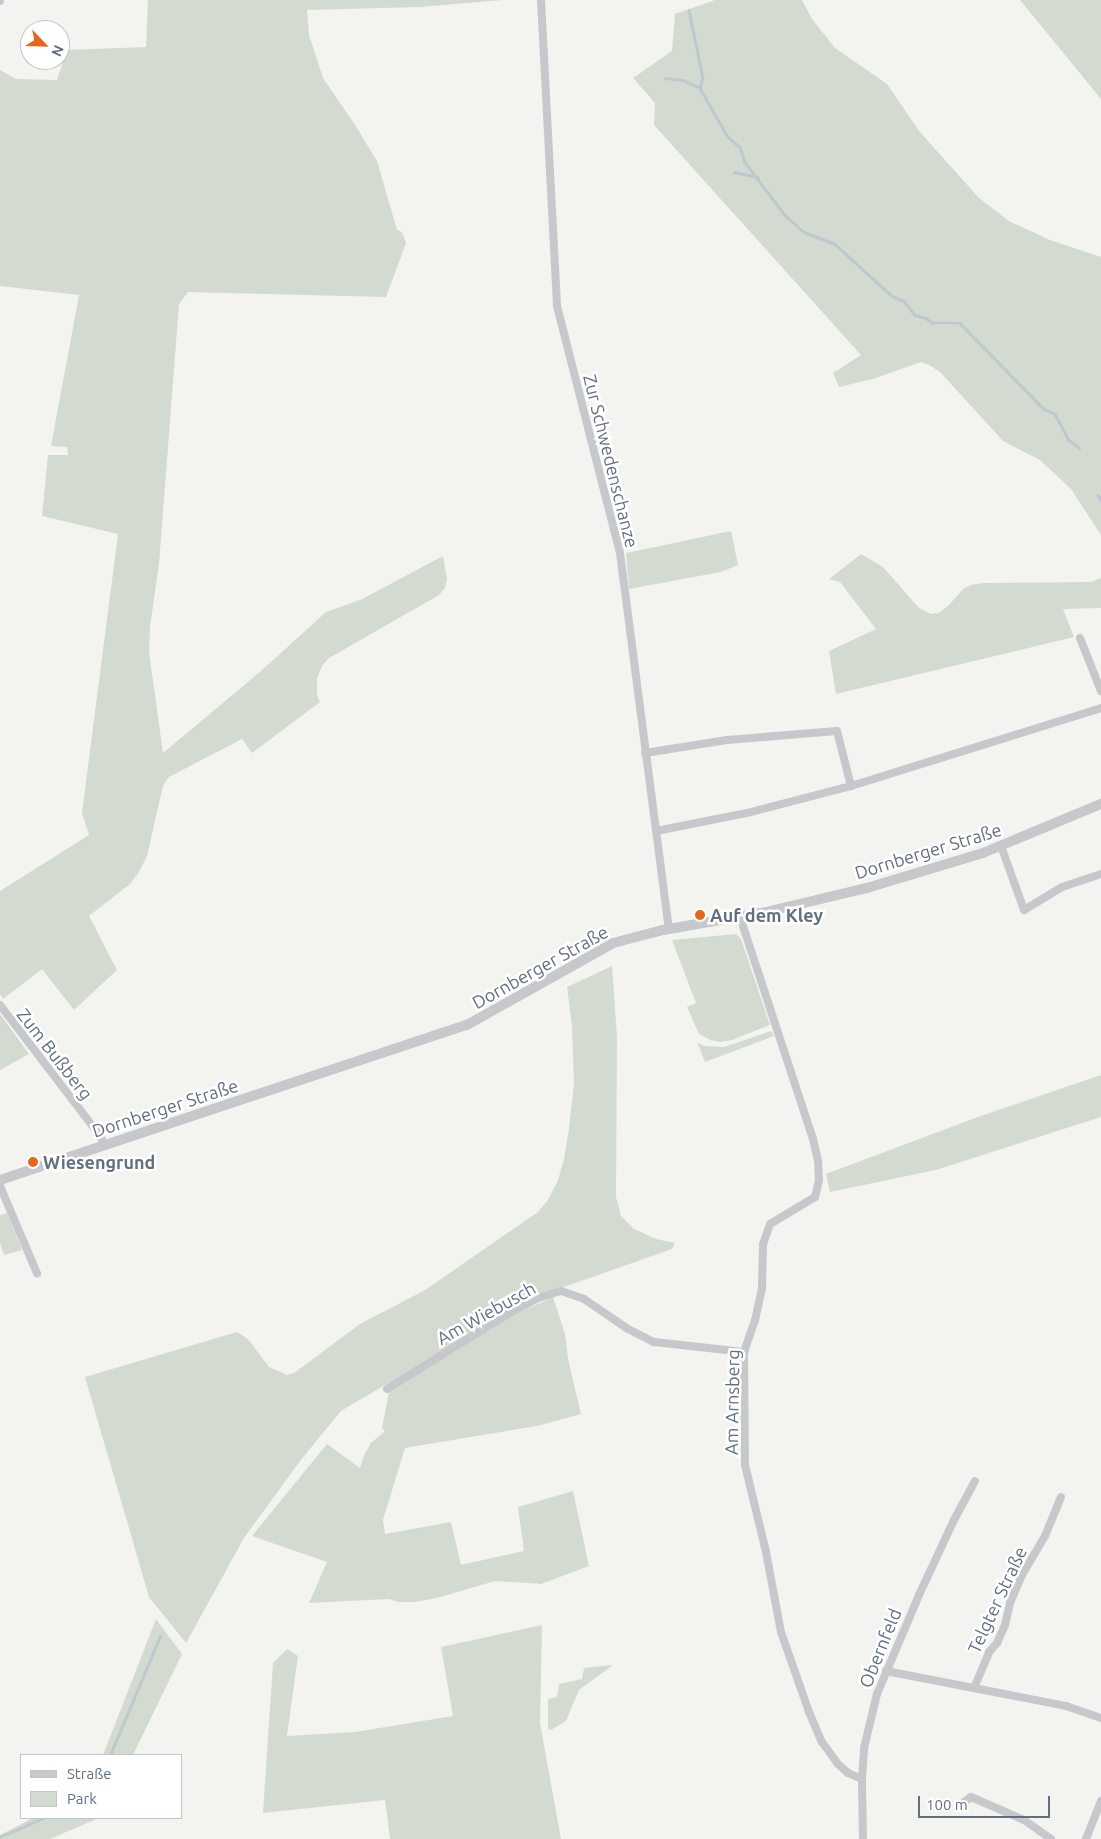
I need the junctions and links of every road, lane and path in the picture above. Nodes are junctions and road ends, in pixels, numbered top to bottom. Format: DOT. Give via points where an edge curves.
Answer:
graph roads {
  1 [pos="540,0"];
  2 [pos="1080,638"];
  3 [pos="1101,691"];
  4 [pos="1101,708"];
  5 [pos="645,753"];
  6 [pos="851,786"];
  7 [pos="1101,804"];
  8 [pos="656,831"];
  9 [pos="1001,846"];
  10 [pos="1101,874"];
  11 [pos="740,917"];
  12 [pos="669,929"];
  13 [pos="0,1005"];
  14 [pos="104,1145"];
  15 [pos="0,1180"];
  16 [pos="0,1186"];
  17 [pos="37,1273"];
  18 [pos="744,1352"];
  19 [pos="388,1389"];
  20 [pos="975,1481"];
  21 [pos="1061,1497"];
  22 [pos="886,1671"];
  23 [pos="974,1688"];
  24 [pos="1101,1718"];
  25 [pos="862,1779"];
  26 [pos="1101,1801"];
  27 [pos="963,1803"];
  28 [pos="863,1839"];
  29 [pos="1051,1839"];
  30 [pos="1086,1839"];
  1 -- 5 [label="street, Zur Schwedenschanze" via="557,306 617,537"];
  2 -- 3 [label="street"];
  4 -- 6 [label="street"];
  5 -- 6 [label="street" via="727,740 837,731"];
  5 -- 8 [label="street, Zur Schwedenschanze"];
  6 -- 8 [label="street" via="747,813"];
  7 -- 9 [label="street, Dornberger Straße"];
  8 -- 12 [label="street, Zur Schwedenschanze"];
  9 -- 10 [label="street" via="1024,910 1062,888"];
  9 -- 11 [label="street, Dornberger Straße" via="867,888"];
  11 -- 12 [label="street, Dornberger Straße"];
  11 -- 18 [label="street, Am Arnsberg" via="813,1140 819,1180 815,1197 766,1230 762,1288 756,1320"];
  12 -- 14 [label="street, Dornberger Straße" via="613,943 467,1025"];
  13 -- 14 [label="street, Zum Bußberg"];
  14 -- 15 [label="street, Dornberger Straße"];
  16 -- 17 [label="street"];
  18 -- 19 [label="street, Am Wiebusch" via="654,1342 628,1329 584,1299 561,1291 506,1314"];
  18 -- 25 [label="street, Am Arnsberg" via="745,1465 781,1632 822,1742 838,1764"];
  20 -- 22 [label="street, Obernfeld" via="922,1586"];
  21 -- 23 [label="street, Telgter Straße" via="1045,1536 1022,1575 1003,1631 989,1652"];
  22 -- 23 [label="street"];
  22 -- 25 [label="street, Obernfeld" via="870,1719"];
  23 -- 24 [label="street" via="1066,1706"];
  25 -- 28 [label="street, Obernfeld"];
  26 -- 30 [label="street"];
  27 -- 29 [label="street" via="971,1798 1024,1820"];
}
